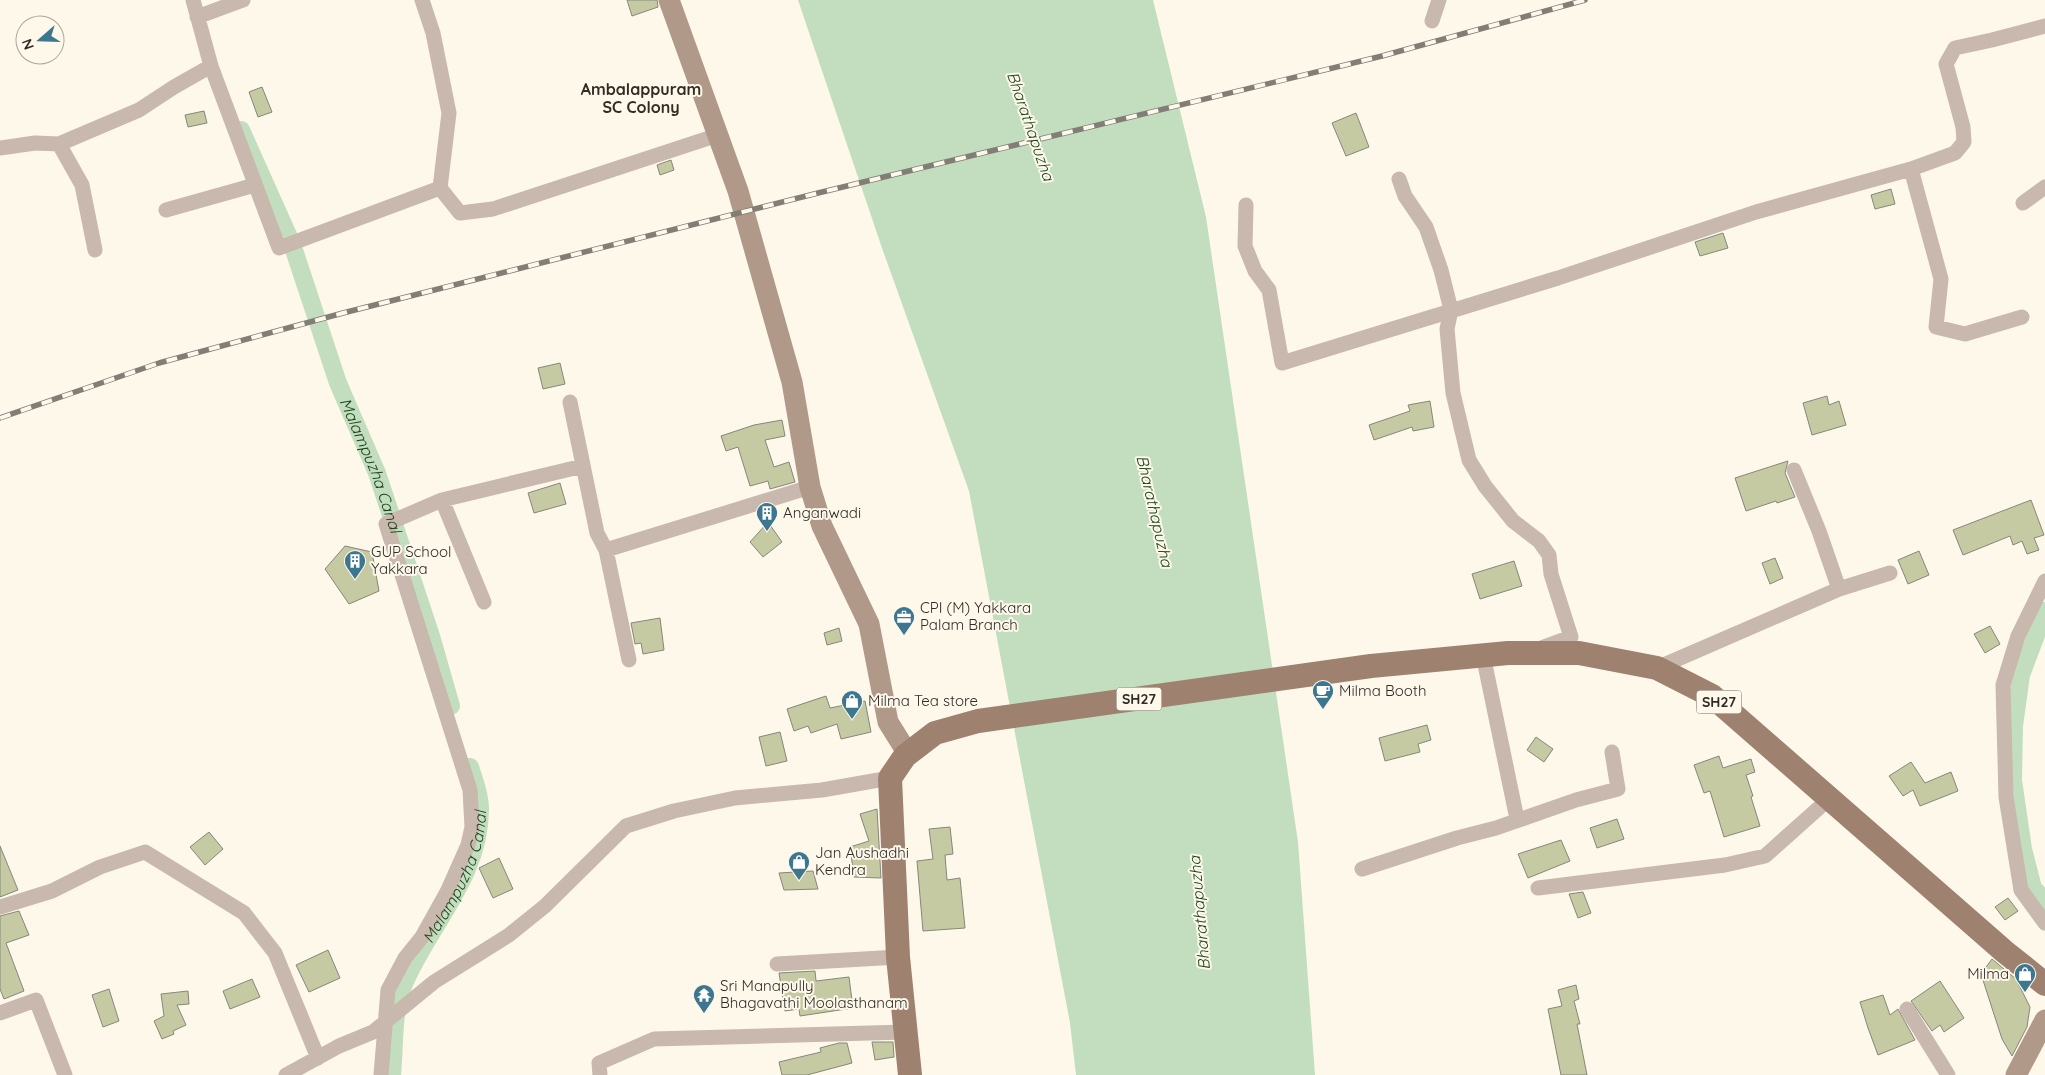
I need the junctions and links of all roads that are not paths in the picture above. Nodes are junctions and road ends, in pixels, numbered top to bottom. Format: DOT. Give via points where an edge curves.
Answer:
graph roads {
  1 [pos="193,0"];
  2 [pos="244,0"];
  3 [pos="422,0"];
  4 [pos="669,0"];
  5 [pos="1439,0"];
  6 [pos="198,17"];
  7 [pos="1432,21"];
  8 [pos="2045,26"];
  9 [pos="211,66"];
  10 [pos="718,135"];
  11 [pos="59,144"];
  12 [pos="0,148"];
  13 [pos="1911,169"];
  14 [pos="1399,178"];
  15 [pos="255,185"];
  16 [pos="2045,187"];
  17 [pos="440,188"];
  18 [pos="2023,203"];
  19 [pos="1246,205"];
  20 [pos="166,210"];
  21 [pos="95,250"];
  22 [pos="1451,310"];
  23 [pos="2022,316"];
  24 [pos="570,402"];
  25 [pos="583,466"];
  26 [pos="1794,470"];
  27 [pos="810,488"];
  28 [pos="442,500"];
  29 [pos="606,550"];
  30 [pos="1890,573"];
  31 [pos="2045,581"];
  32 [pos="1839,589"];
  33 [pos="484,602"];
  34 [pos="1526,653"];
  35 [pos="1484,655"];
  36 [pos="629,660"];
  37 [pos="1657,668"];
  38 [pos="1612,752"];
  39 [pos="908,754"];
  40 [pos="890,778"];
  41 [pos="1830,798"];
  42 [pos="1517,819"];
  43 [pos="1362,869"];
  44 [pos="1538,888"];
  45 [pos="0,907"];
  46 [pos="2045,923"];
  47 [pos="898,957"];
  48 [pos="777,964"];
  49 [pos="2045,984"];
  50 [pos="1907,1009"];
  51 [pos="0,1013"];
  52 [pos="395,1014"];
  53 [pos="2045,1020"];
  54 [pos="905,1032"];
  55 [pos="318,1058"];
  56 [pos="65,1075"];
  57 [pos="286,1075"];
  58 [pos="381,1075"];
  59 [pos="600,1075"];
  60 [pos="910,1075"];
  61 [pos="1948,1075"];
  62 [pos="2016,1075"];
  1 -- 6 [label="street"];
  2 -- 6 [label="street"];
  3 -- 17 [label="street" via="433,33 449,113"];
  4 -- 10 [label="street"];
  5 -- 7 [label="street"];
  6 -- 9 [label="street"];
  8 -- 13 [label="street" via="1955,48 1946,64 1964,142 1954,153"];
  9 -- 11 [label="street" via="140,110"];
  9 -- 15 [label="street"];
  10 -- 17 [label="street" via="493,209 460,213"];
  10 -- 27 [label="street" via="738,191 792,382"];
  11 -- 12 [label="street" via="35,143"];
  11 -- 21 [label="street" via="82,185"];
  13 -- 22 [label="street" via="1756,212"];
  13 -- 23 [label="street" via="1941,279 1936,327 1965,334"];
  14 -- 22 [label="street" via="1405,196 1426,228"];
  15 -- 17 [label="street" via="279,248"];
  15 -- 20 [label="street"];
  16 -- 18 [label="street"];
  19 -- 22 [label="street" via="1245,246 1255,271 1269,290 1282,363"];
  22 -- 34 [label="street" via="1447,329 1453,393 1469,460 1513,521 1539,541 1549,555 1551,574 1571,637"];
  24 -- 25 [label="street"];
  25 -- 28 [label="street"];
  25 -- 29 [label="street" via="597,533"];
  26 -- 32 [label="street"];
  27 -- 29 [label="street"];
  27 -- 39 [label="street" via="822,526 869,624 888,722"];
  28 -- 33 [label="street"];
  28 -- 52 [label="street" via="386,524 470,790 472,828 447,892 388,990"];
  29 -- 36 [label="street"];
  30 -- 32 [label="street"];
  31 -- 46 [label="street" via="2018,636 2003,685 2006,797 2021,890"];
  32 -- 37 [label="street"];
  34 -- 35 [label="main road, SH27"];
  34 -- 37 [label="main road, SH27" via="1579,652"];
  35 -- 39 [label="main road, SH27" via="1371,666 978,721 936,733"];
  35 -- 42 [label="street"];
  37 -- 41 [label="main road, SH27" via="1712,696"];
  38 -- 42 [label="street" via="1618,789"];
  39 -- 40 [label="main road, SH27"];
  40 -- 47 [label="main road"];
  40 -- 52 [label="street" via="822,790 734,798 626,826 545,906 509,935 434,982"];
  41 -- 44 [label="street" via="1765,856 1725,865"];
  41 -- 49 [label="main road, SH27" via="2004,952"];
  42 -- 43 [label="street"];
  45 -- 55 [label="street" via="52,891 100,867 145,852 244,914 275,953"];
  47 -- 48 [label="street"];
  47 -- 54 [label="main road"];
  50 -- 61 [label="street"];
  51 -- 56 [label="street" via="36,1000"];
  52 -- 55 [label="street" via="373,1032"];
  52 -- 58 [label="street"];
  53 -- 62 [label="street"];
  54 -- 59 [label="street" via="654,1040 599,1062"];
  54 -- 60 [label="main road"];
  55 -- 57 [label="street"];
}
